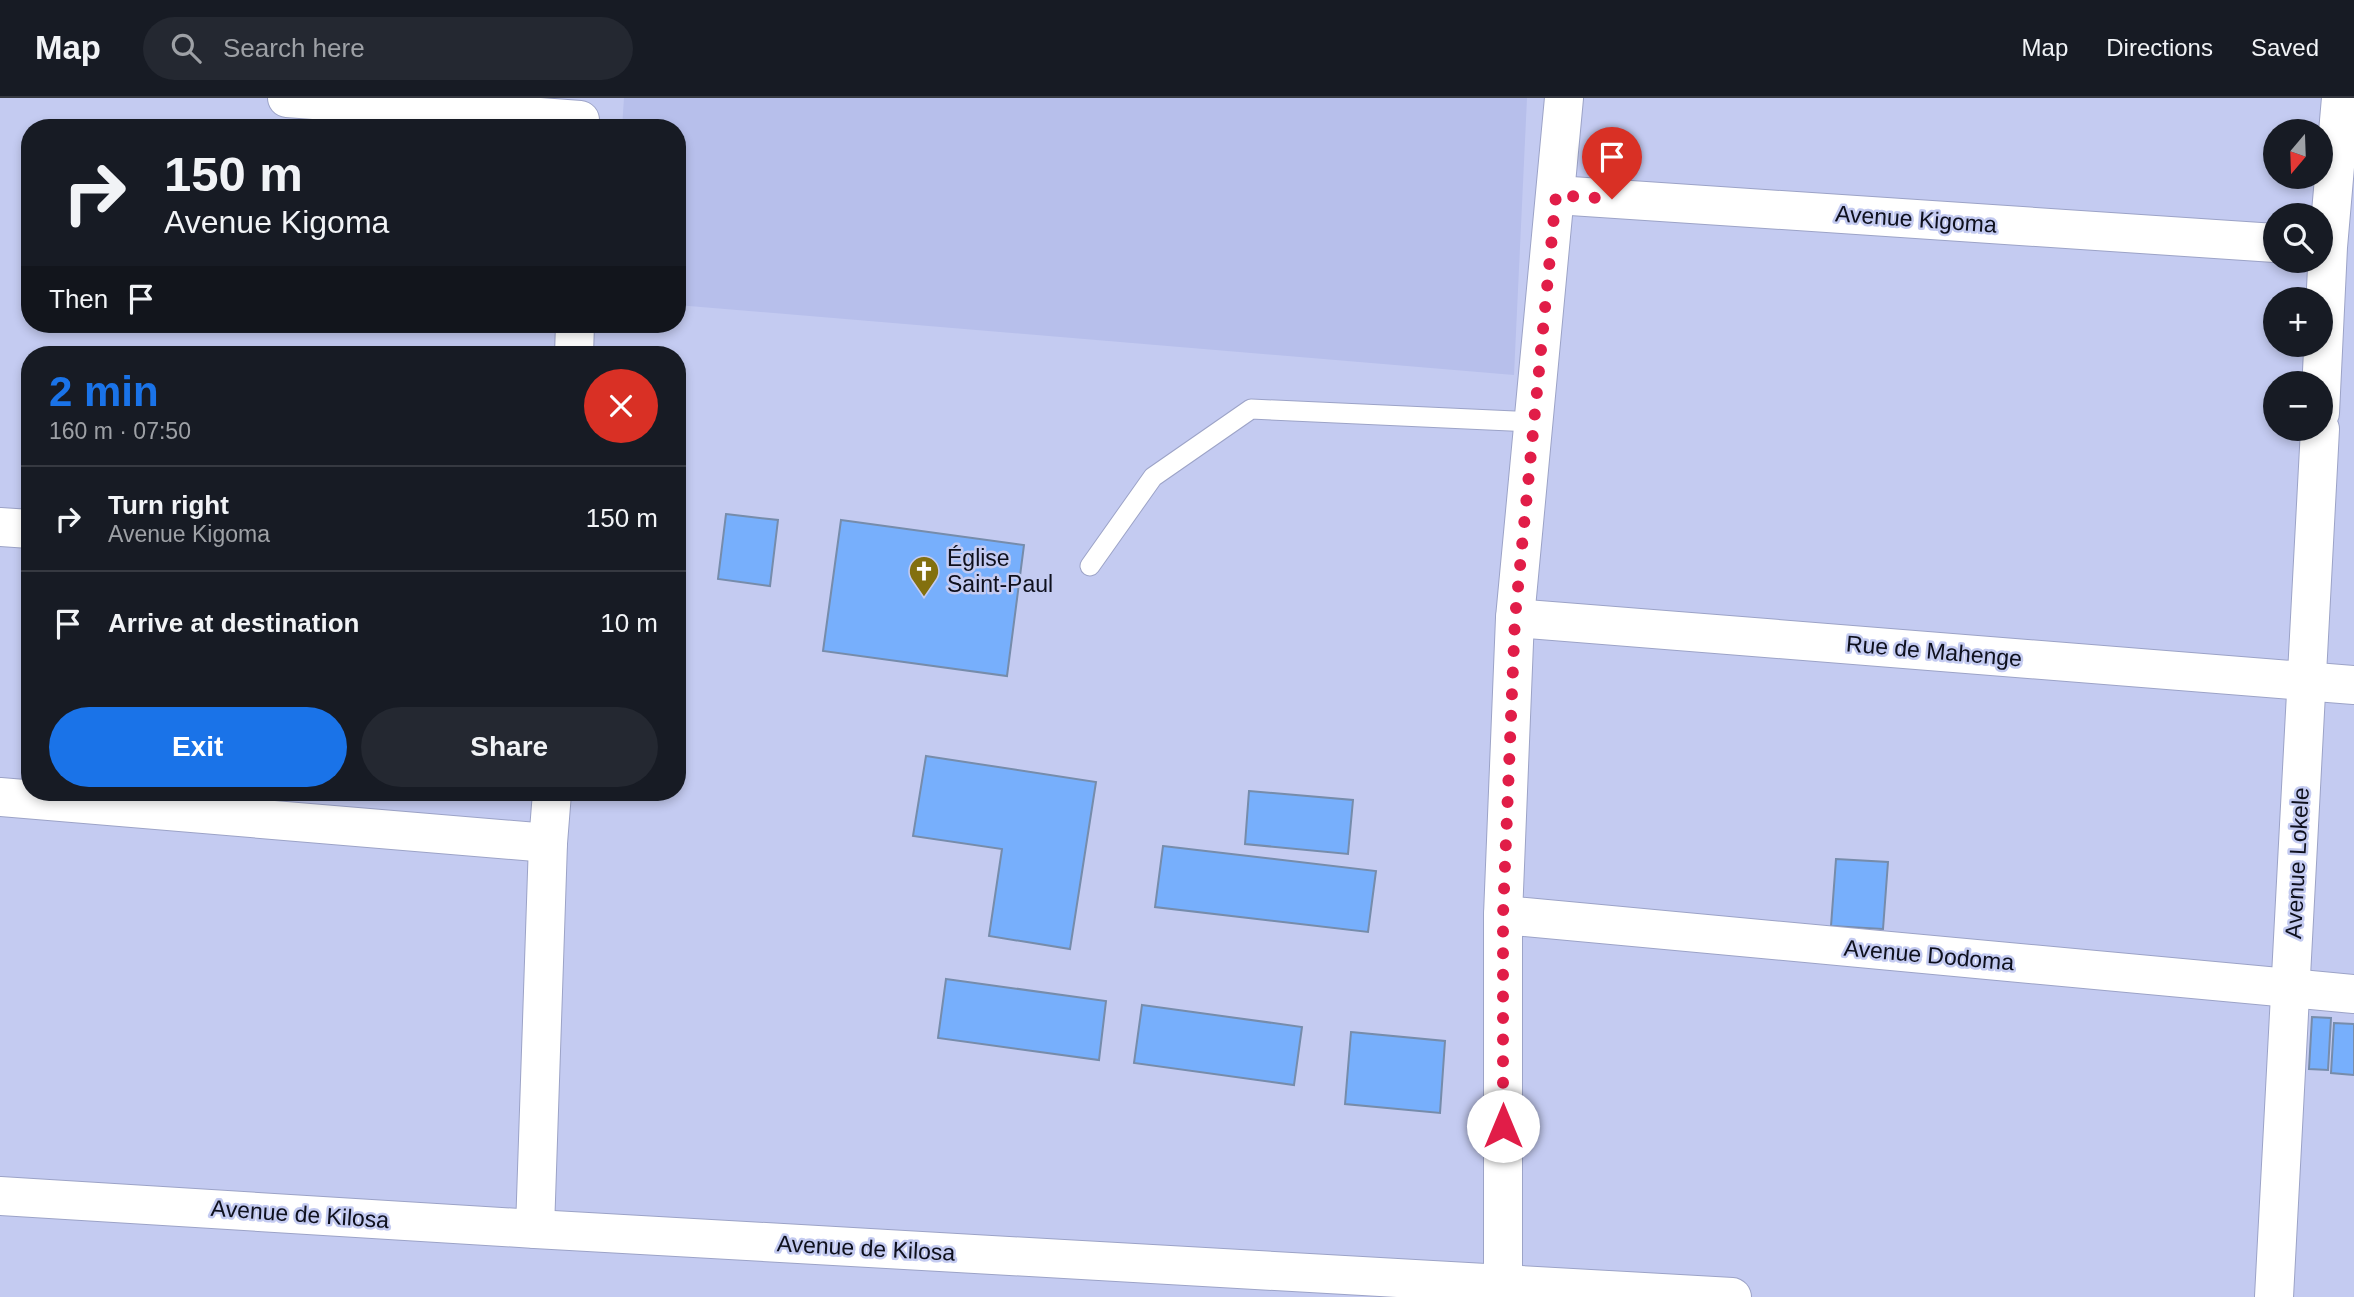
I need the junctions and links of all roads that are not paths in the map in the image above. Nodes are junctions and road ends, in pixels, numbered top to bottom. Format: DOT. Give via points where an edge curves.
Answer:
graph roads {
  1 [pos="287,98"];
  2 [pos="1564,98"];
  3 [pos="2341,98"];
  4 [pos="580,115"];
  5 [pos="1556,195"];
  6 [pos="2263,242"];
  7 [pos="2334,247"];
  8 [pos="2324,371"];
  9 [pos="1534,422"];
  10 [pos="2319,441"];
  11 [pos="0,527"];
  12 [pos="21,528"];
  13 [pos="1090,566"];
  14 [pos="1515,618"];
  15 [pos="2308,681"];
  16 [pos="2354,685"];
  17 [pos="0,797"];
  18 [pos="21,799"];
  19 [pos="48,801"];
  20 [pos="551,801"];
  21 [pos="548,843"];
  22 [pos="1503,915"];
  23 [pos="2290,989"];
  24 [pos="2354,994"];
  25 [pos="0,1196"];
  26 [pos="535,1229"];
  27 [pos="1502,1290"];
  28 [pos="1732,1297"];
  29 [pos="2274,1297"];
  1 -- 4 [label="street"];
  2 -- 5 [label="street"];
  3 -- 7 [label="street"];
  5 -- 6 [label="street, Avenue Kigoma"];
  5 -- 9 [label="street"];
  7 -- 8 [label="street"];
  9 -- 13 [label="lane" via="1251,409 1153,477"];
  9 -- 14 [label="street"];
  10 -- 15 [label="street, Avenue Lokele"];
  11 -- 12 [label="street"];
  14 -- 15 [label="street, Rue de Mahenge"];
  14 -- 22 [label="street"];
  15 -- 16 [label="street, Rue de Mahenge"];
  15 -- 23 [label="street, Avenue Lokele"];
  17 -- 18 [label="street"];
  19 -- 21 [label="street"];
  20 -- 21 [label="street"];
  21 -- 26 [label="street"];
  22 -- 23 [label="street, Avenue Dodoma"];
  22 -- 27 [label="street"];
  23 -- 24 [label="street, Avenue Dodoma"];
  23 -- 29 [label="street, Avenue Lokele"];
  25 -- 26 [label="street, Avenue de Kilosa"];
  26 -- 27 [label="street, Avenue de Kilosa"];
  27 -- 28 [label="street, Avenue de Kilosa"];
}
